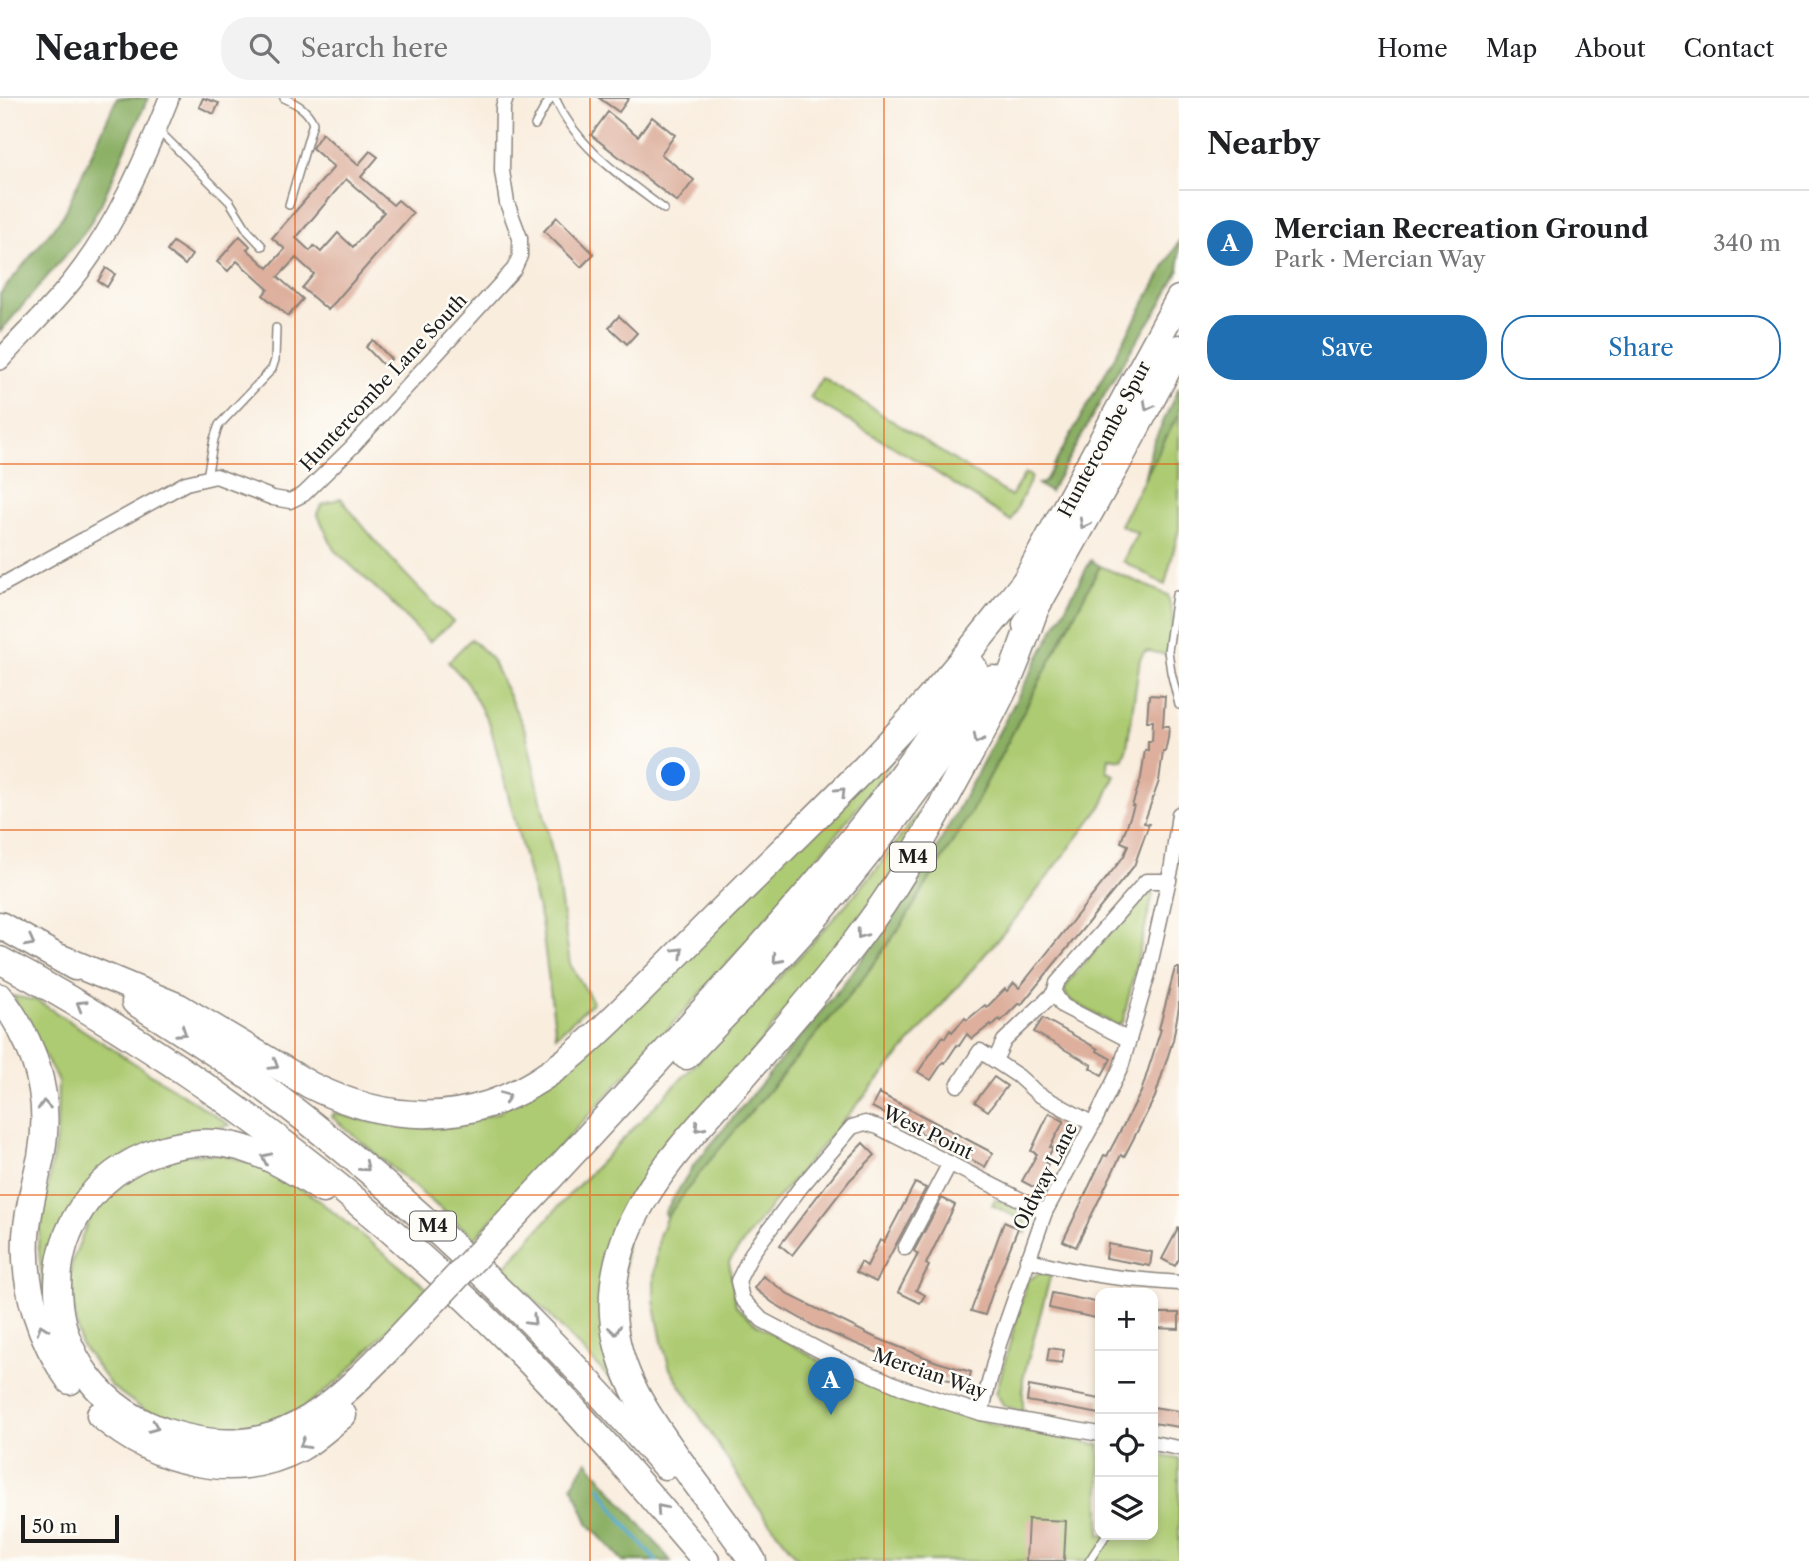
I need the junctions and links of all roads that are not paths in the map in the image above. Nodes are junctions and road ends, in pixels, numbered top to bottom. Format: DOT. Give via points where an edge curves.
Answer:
graph roads {
  1 [pos="169,98"];
  2 [pos="284,98"];
  3 [pos="506,98"];
  4 [pos="554,98"];
  5 [pos="535,125"];
  6 [pos="157,128"];
  7 [pos="289,205"];
  8 [pos="664,209"];
  9 [pos="262,246"];
  10 [pos="1179,299"];
  11 [pos="276,328"];
  12 [pos="1179,348"];
  13 [pos="0,360"];
  14 [pos="207,477"];
  15 [pos="1028,578"];
  16 [pos="0,586"];
  17 [pos="1179,596"];
  18 [pos="1035,610"];
  19 [pos="1179,705"];
  20 [pos="1179,814"];
  21 [pos="1176,865"];
  22 [pos="1168,881"];
  23 [pos="0,925"];
  24 [pos="61,958"];
  25 [pos="0,960"];
  26 [pos="1054,993"];
  27 [pos="0,998"];
  28 [pos="1129,1040"];
  29 [pos="998,1054"];
  30 [pos="958,1085"];
  31 [pos="1093,1124"];
  32 [pos="950,1163"];
  33 [pos="1045,1212"];
  34 [pos="522,1217"];
  35 [pos="408,1244"];
  36 [pos="905,1248"];
  37 [pos="1027,1259"];
  38 [pos="738,1281"];
  39 [pos="1179,1283"];
  40 [pos="402,1343"];
  41 [pos="981,1413"];
  42 [pos="1095,1433"];
  43 [pos="1158,1444"];
  44 [pos="1179,1448"];
  45 [pos="1103,1540"];
  46 [pos="706,1561"];
  47 [pos="747,1561"];
  48 [pos="753,1561"];
  49 [pos="1089,1561"];
  1 -- 6 [label="main road"];
  2 -- 7 [label="lane" via="309,113 313,123"];
  3 -- 14 [label="street, Huntercombe Lane South" via="502,171 520,238 514,269 304,494 290,501"];
  4 -- 5 [label="lane"];
  4 -- 8 [label="lane" via="581,141"];
  6 -- 9 [label="lane" via="230,202"];
  6 -- 13 [label="main road" via="107,231 73,280"];
  10 -- 15 [label="highway, Huntercombe Spur / M4"];
  11 -- 14 [label="lane" via="272,369 219,425"];
  12 -- 18 [label="highway, Huntercombe Spur / M4, one-way"];
  14 -- 16 [label="street" via="186,483"];
  24 -- 15 [label="highway, M4, one-way" via="179,1007 286,1072 357,1105 425,1115 491,1104 541,1079 601,1030 895,737"];
  15 -- 34 [label="highway, M4" via="960,690 858,833"];
  17 -- 19 [label="lane" via="1168,651"];
  18 -- 34 [label="highway, M4, one-way" via="952,741 843,884 725,1016"];
  18 -- 48 [label="highway, M4, one-way" via="986,723 884,903 806,1004 660,1173 624,1239 613,1314 628,1379 660,1433"];
  20 -- 21 [label="street, Oldway Lane"];
  21 -- 22 [label="street, Oldway Lane"];
  22 -- 26 [label="street" via="1146,881 1057,983"];
  22 -- 28 [label="street, Oldway Lane"];
  23 -- 24 [label="highway, M4, one-way"];
  24 -- 47 [label="highway, M4, one-way" via="259,1084 406,1202 557,1346"];
  35 -- 25 [label="highway, M4, one-way" via="319,1168 223,1096 139,1040"];
  26 -- 28 [label="street" via="1063,1006"];
  26 -- 29 [label="street" via="1004,1041"];
  40 -- 27 [label="highway, M4, one-way" via="348,1410 314,1439 261,1461 208,1465 177,1459 142,1444 101,1416 61,1369 30,1290 26,1234 44,1107 32,1049"];
  28 -- 31 [label="street, Oldway Lane"];
  30 -- 31 [label="street" via="980,1051 1038,1094"];
  31 -- 33 [label="street, Oldway Lane"];
  32 -- 33 [label="street, West Point"];
  32 -- 36 [label="street"];
  32 -- 38 [label="street, West Point" via="878,1127 864,1123 852,1127 800,1188 752,1253"];
  33 -- 37 [label="street, Oldway Lane"];
  34 -- 40 [label="highway, M4"];
  35 -- 40 [label="highway, M4, one-way" via="282,1165 238,1146 169,1147 127,1166 88,1202 75,1222 60,1266 58,1296 69,1346 86,1378 107,1400 162,1431 196,1440 226,1442 282,1433 341,1396"];
  46 -- 35 [label="highway, M4, one-way" via="521,1353"];
  37 -- 39 [label="street" via="1119,1279"];
  37 -- 41 [label="street, Oldway Lane"];
  38 -- 41 [label="street, Mercian Way" via="742,1299 762,1320 906,1389"];
  41 -- 42 [label="street, Mercian Way"];
  43 -- 44 [label="street"];
  45 -- 49 [label="lane"];
}
